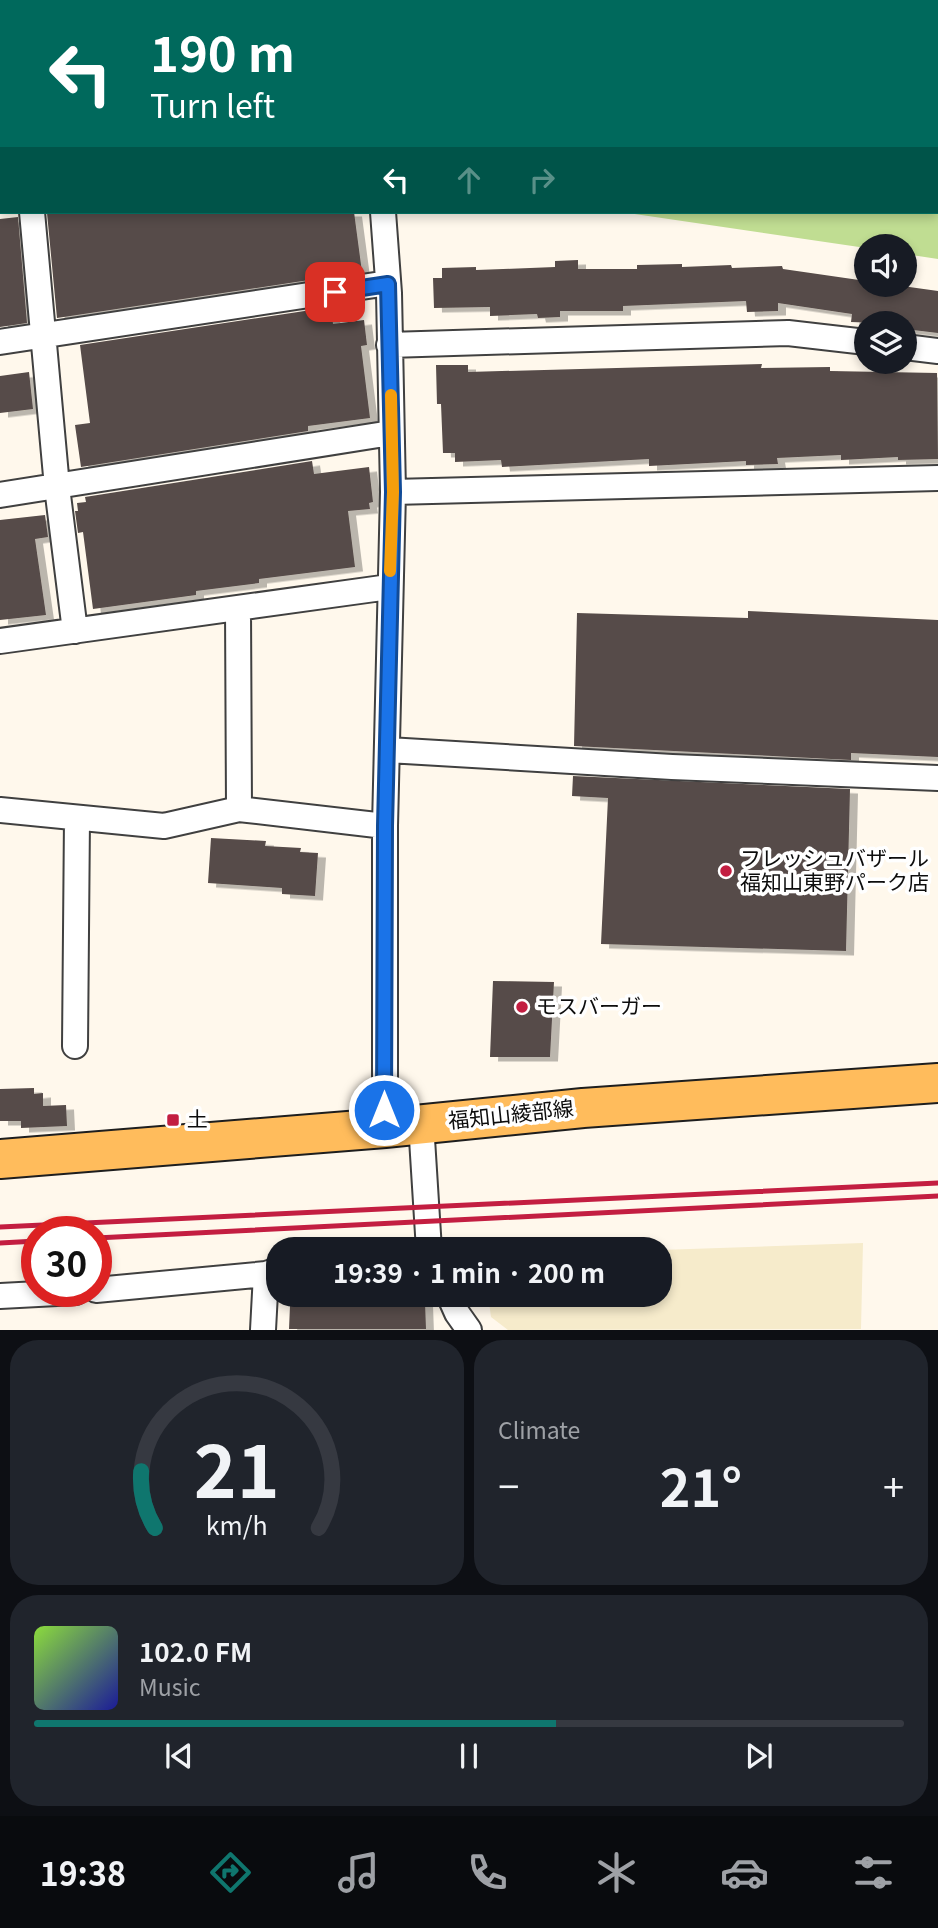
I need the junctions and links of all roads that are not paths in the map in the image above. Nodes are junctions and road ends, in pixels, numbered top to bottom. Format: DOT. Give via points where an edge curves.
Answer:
graph roads {
  1 [pos="32,214"];
  2 [pos="383,214"];
  3 [pos="388,284"];
  4 [pos="43,336"];
  5 [pos="854,341"];
  6 [pos="0,342"];
  7 [pos="389,345"];
  8 [pos="917,348"];
  9 [pos="938,351"];
  10 [pos="391,432"];
  11 [pos="938,478"];
  12 [pos="57,487"];
  13 [pos="393,492"];
  14 [pos="0,495"];
  15 [pos="389,587"];
  16 [pos="238,608"];
  17 [pos="75,631"];
  18 [pos="0,642"];
  19 [pos="388,750"];
  20 [pos="938,778"];
  21 [pos="239,809"];
  22 [pos="0,810"];
  23 [pos="77,818"];
  24 [pos="385,826"];
  25 [pos="75,1046"];
  26 [pos="938,1083"];
  27 [pos="403,1126"];
  28 [pos="0,1159"];
  29 [pos="426,1237"];
  30 [pos="266,1273"];
  31 [pos="112,1288"];
  32 [pos="21,1295"];
  33 [pos="0,1296"];
  34 [pos="266,1306"];
  35 [pos="455,1307"];
  36 [pos="262,1329"];
  37 [pos="469,1329"];
  1 -- 4 [label="street"];
  2 -- 3 [label="street"];
  3 -- 4 [label="street"];
  3 -- 7 [label="street"];
  4 -- 6 [label="street"];
  4 -- 12 [label="street"];
  5 -- 7 [label="street" via="788,333"];
  7 -- 10 [label="street"];
  8 -- 9 [label="street"];
  10 -- 12 [label="street"];
  10 -- 13 [label="street"];
  11 -- 13 [label="street"];
  12 -- 14 [label="street"];
  12 -- 17 [label="street"];
  13 -- 15 [label="street"];
  15 -- 16 [label="street"];
  15 -- 19 [label="street"];
  16 -- 17 [label="street"];
  16 -- 21 [label="street"];
  17 -- 18 [label="street"];
  19 -- 20 [label="street" via="672,768"];
  19 -- 24 [label="street"];
  21 -- 23 [label="street" via="164,826"];
  21 -- 24 [label="street"];
  22 -- 23 [label="street"];
  23 -- 25 [label="street"];
  24 -- 27 [label="street"];
  26 -- 27 [label="main road, 福知山綾部線" via="583,1108"];
  27 -- 28 [label="main road, 福知山綾部線"];
  27 -- 29 [label="street"];
  30 -- 31 [label="street"];
  32 -- 33 [label="street"];
  34 -- 36 [label="street"];
  35 -- 37 [label="street"];
}
